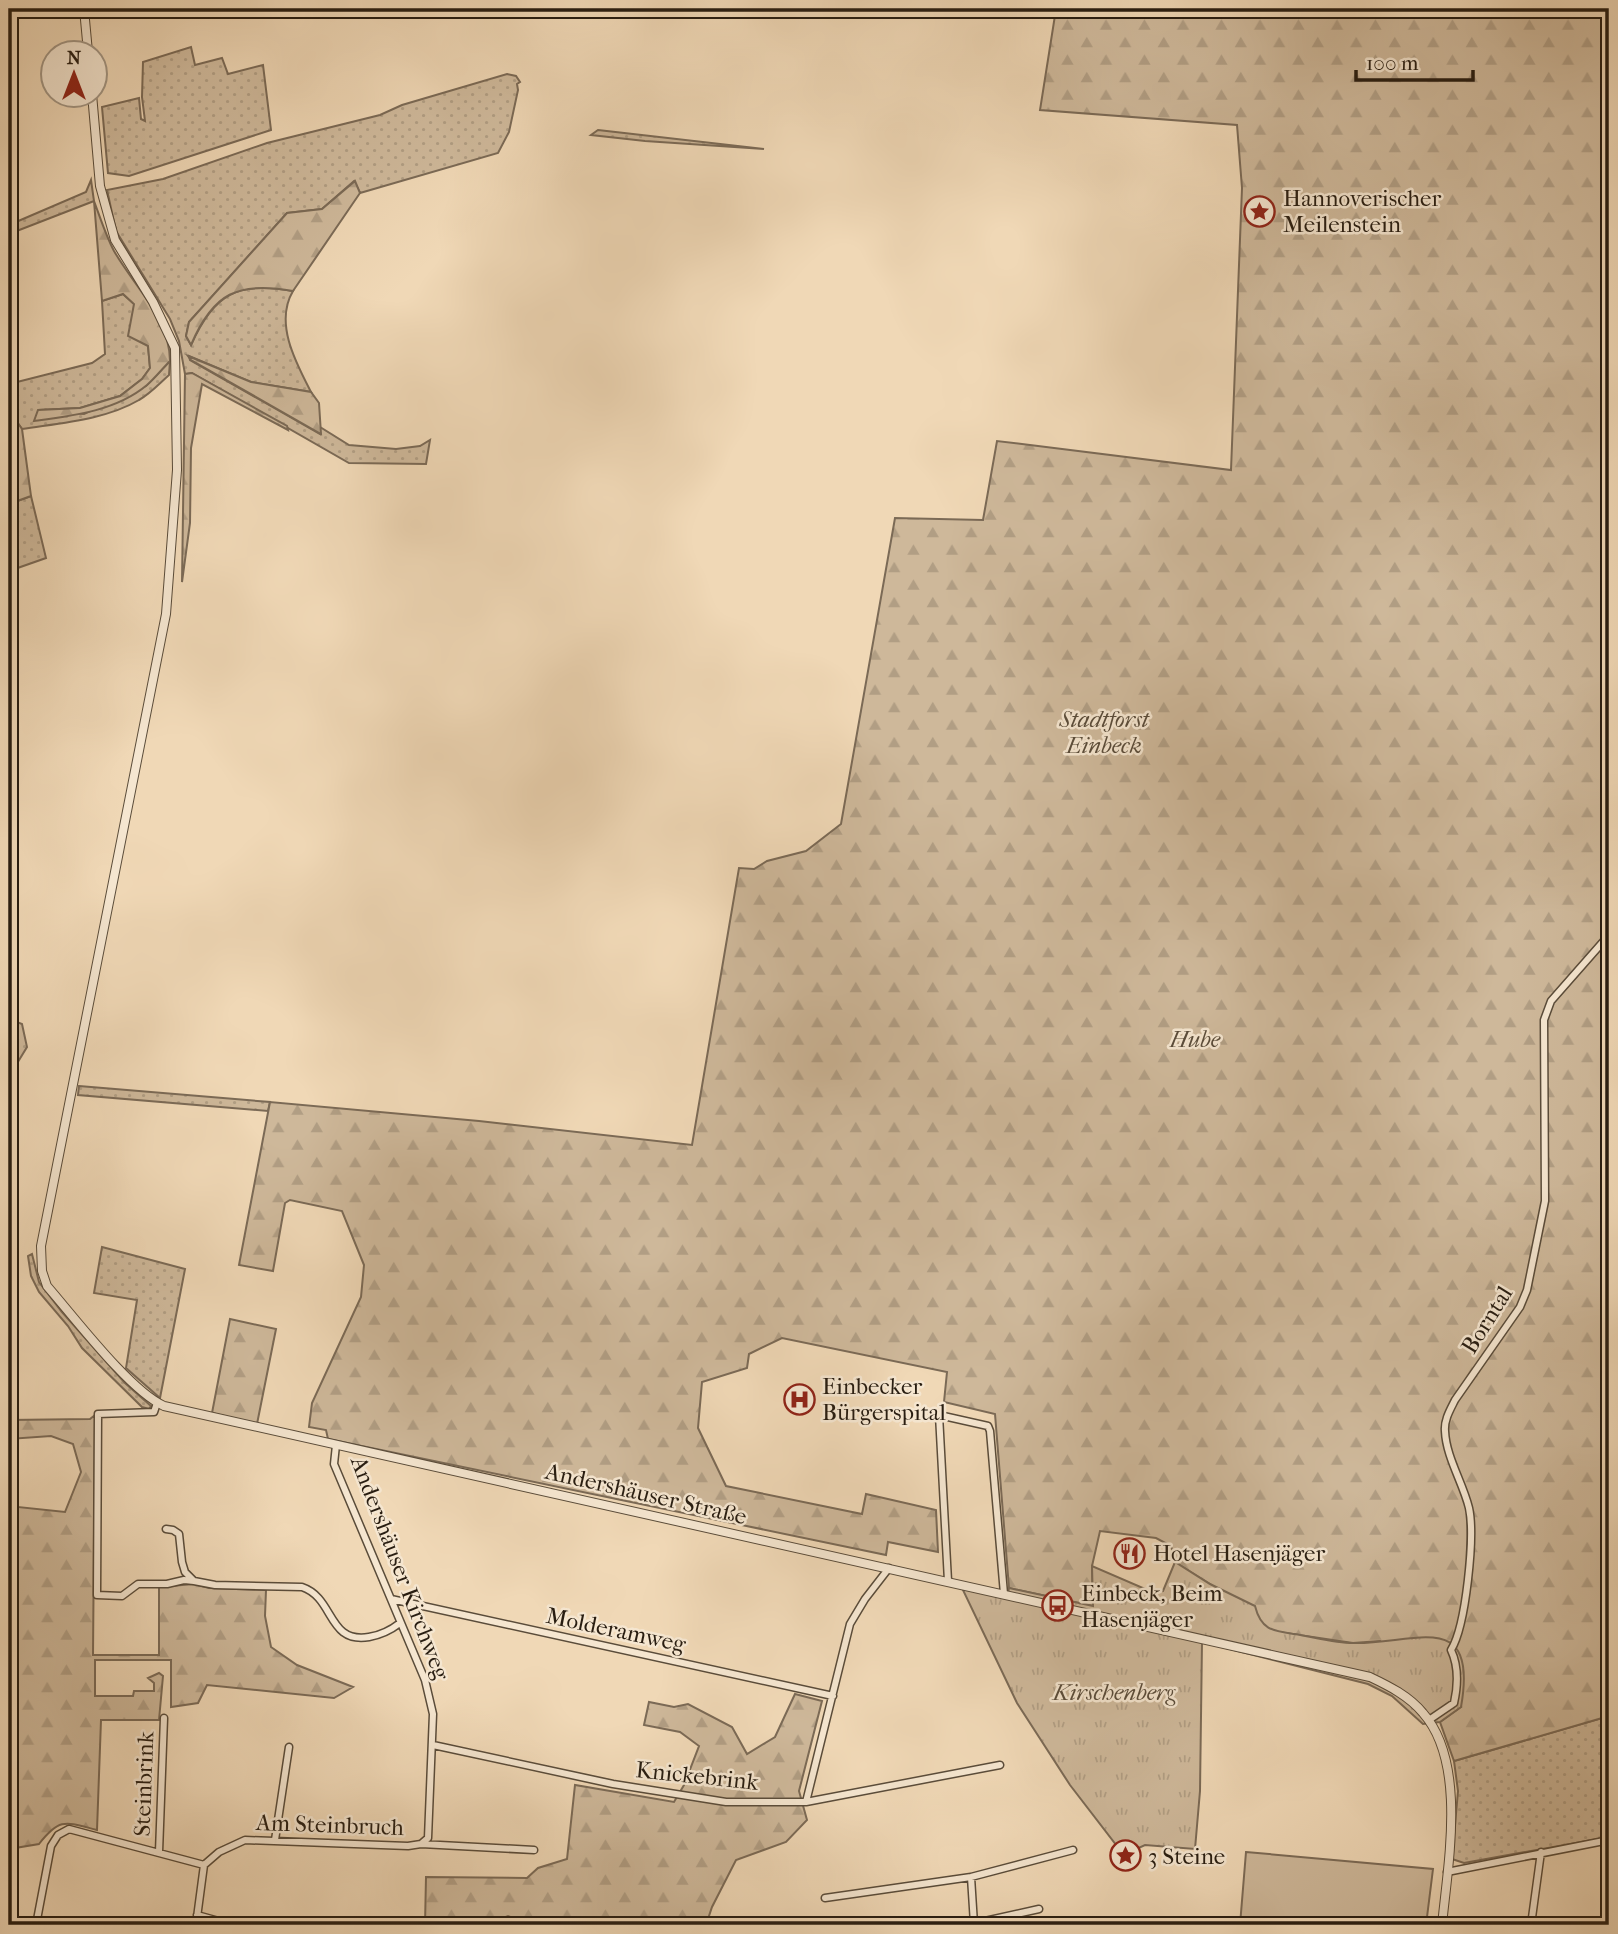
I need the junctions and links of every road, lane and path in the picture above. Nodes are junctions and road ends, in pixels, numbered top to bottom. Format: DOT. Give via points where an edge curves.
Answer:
graph roads {
  1 [pos="84,9"];
  2 [pos="86,38"];
  3 [pos="93,108"];
  4 [pos="1609,935"];
  5 [pos="158,1403"];
  6 [pos="336,1445"];
  7 [pos="166,1529"];
  8 [pos="889,1568"];
  9 [pos="194,1581"];
  10 [pos="948,1581"];
  11 [pos="1004,1594"];
  12 [pos="391,1599"];
  13 [pos="400,1623"];
  14 [pos="833,1696"];
  15 [pos="164,1718"];
  16 [pos="1429,1720"];
  17 [pos="433,1745"];
  18 [pos="289,1747"];
  19 [pos="1000,1765"];
  20 [pos="806,1802"];
  21 [pos="428,1838"];
  22 [pos="1609,1839"];
  23 [pos="275,1840"];
  24 [pos="421,1844"];
  25 [pos="534,1850"];
  26 [pos="1073,1850"];
  27 [pos="159,1852"];
  28 [pos="1541,1852"];
  29 [pos="204,1865"];
  30 [pos="1447,1872"];
  31 [pos="971,1877"];
  32 [pos="825,1898"];
  33 [pos="1039,1909"];
  34 [pos="197,1915"];
  35 [pos="36,1925"];
  36 [pos="196,1925"];
  37 [pos="233,1925"];
  38 [pos="970,1925"];
  39 [pos="1441,1925"];
  40 [pos="1531,1925"];
  1 -- 2 [label="street"];
  3 -- 5 [label="street, Andershäuser Kirchweg" via="100,186 116,240 175,348 177,470 166,614 41,1246 42,1271 47,1286 131,1381"];
  4 -- 16 [label="street, Borntal" via="1551,1001 1544,1020 1545,1200 1527,1290 1447,1416 1444,1430 1469,1510 1469,1547 1462,1625 1451,1650 1458,1688 1454,1703"];
  5 -- 6 [label="street, Andershäuser Kirchweg"];
  5 -- 9 [label="street" via="154,1412 98,1413 97,1595 122,1596 138,1584"];
  6 -- 8 [label="street, Andershäuser Straße"];
  6 -- 12 [label="street, Andershäuser Kirchweg" via="334,1464"];
  7 -- 9 [label="street" via="179,1534 185,1572"];
  8 -- 10 [label="street, Andershäuser Straße"];
  8 -- 14 [label="street" via="850,1624"];
  9 -- 13 [label="street" via="313,1590 343,1633 357,1639 378,1635"];
  10 -- 11 [label="street, Andershäuser Straße"];
  10 -- 11 [label="street" via="939,1415 988,1426 990,1431"];
  11 -- 16 [label="street, Andershäuser Straße" via="1370,1677 1394,1689"];
  12 -- 13 [label="street, Andershäuser Kirchweg"];
  12 -- 14 [label="street, Molderamweg"];
  13 -- 17 [label="street, Andershäuser Kirchweg" via="425,1680 433,1714"];
  14 -- 20 [label="street"];
  15 -- 27 [label="street, Steinbrink"];
  16 -- 30 [label="street, Andershäuser Straße" via="1445,1753 1450,1777"];
  17 -- 20 [label="street, Knickebrink" via="613,1784 726,1802"];
  17 -- 21 [label="street, Andershäuser Kirchweg"];
  18 -- 23 [label="street"];
  19 -- 20 [label="street, Knickebrink"];
  21 -- 24 [label="street, Am Steinbruch"];
  22 -- 28 [label="street"];
  23 -- 24 [label="street, Am Steinbruch"];
  23 -- 29 [label="street, Am Steinbruch" via="245,1840"];
  24 -- 25 [label="street, Am Steinbruch"];
  26 -- 31 [label="street"];
  27 -- 29 [label="street"];
  27 -- 35 [label="street" via="69,1829 58,1835 51,1846"];
  28 -- 30 [label="street"];
  28 -- 40 [label="street"];
  29 -- 34 [label="street"];
  30 -- 39 [label="street, Andershäuser Straße"];
  31 -- 32 [label="street"];
  31 -- 38 [label="street"];
  33 -- 38 [label="street"];
  34 -- 36 [label="street"];
  34 -- 37 [label="street"];
}
